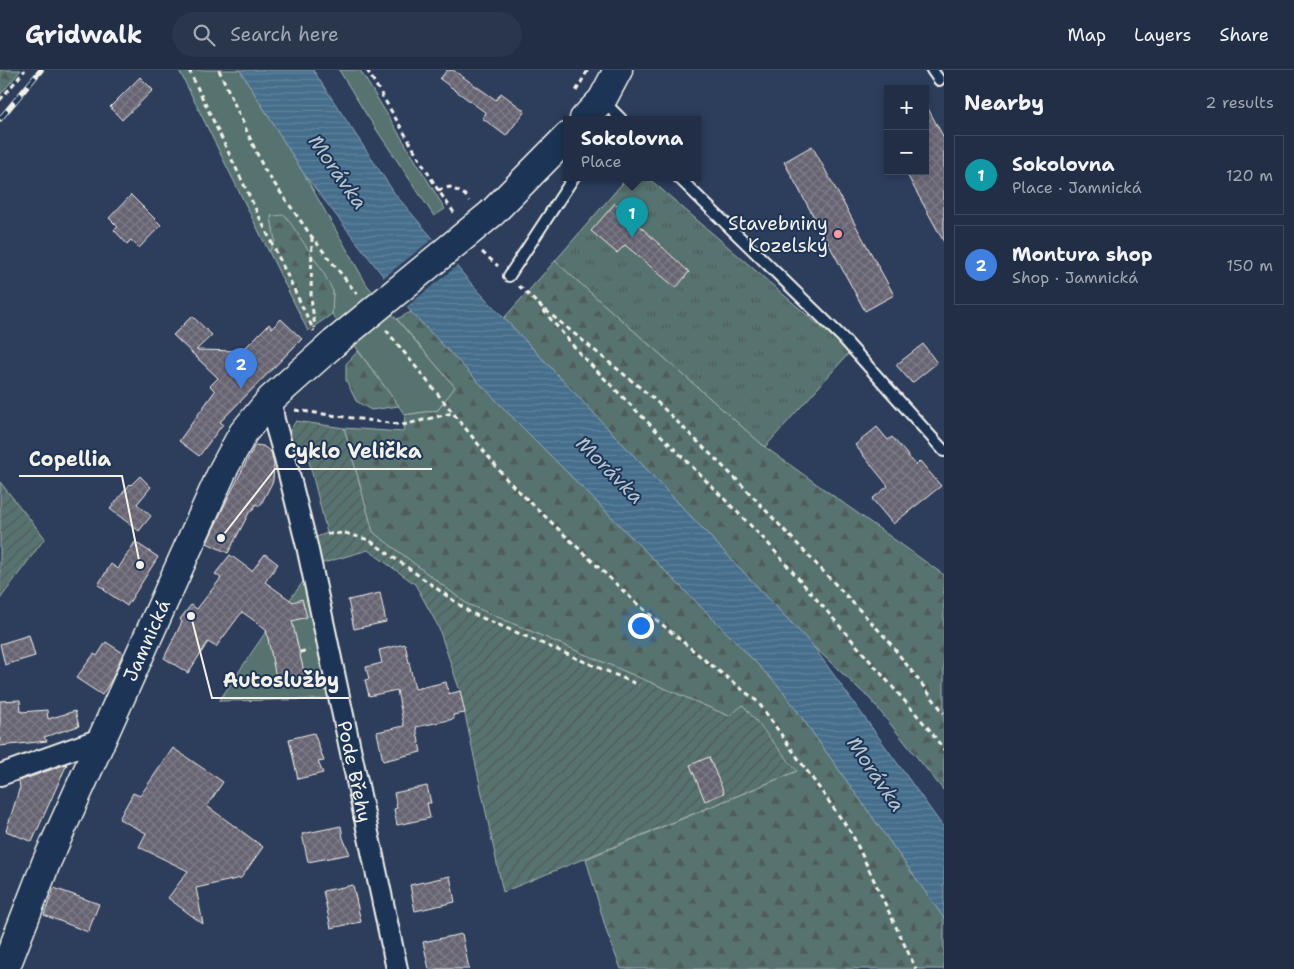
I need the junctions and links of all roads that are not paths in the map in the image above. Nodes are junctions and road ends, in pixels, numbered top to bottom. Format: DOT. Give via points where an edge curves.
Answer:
graph roads {
  1 [pos="618,70"];
  2 [pos="932,70"];
  3 [pos="939,80"];
  4 [pos="609,115"];
  5 [pos="563,139"];
  6 [pos="571,181"];
  7 [pos="682,181"];
  8 [pos="510,276"];
  9 [pos="271,399"];
  10 [pos="944,451"];
  11 [pos="103,738"];
  12 [pos="0,775"];
  13 [pos="5,969"];
  14 [pos="397,969"];
  1 -- 4 [label="main road"];
  2 -- 3 [label="lane"];
  5 -- 9 [label="main road, Jamnická, bridge"];
  6 -- 8 [label="lane"];
  7 -- 10 [label="lane" via="842,337"];
  9 -- 11 [label="main road, Jamnická" via="243,433 223,470"];
  9 -- 14 [label="street, Pode Břehy" via="309,556"];
  11 -- 12 [label="street"];
  11 -- 13 [label="main road, Jamnická" via="46,862"];
}
